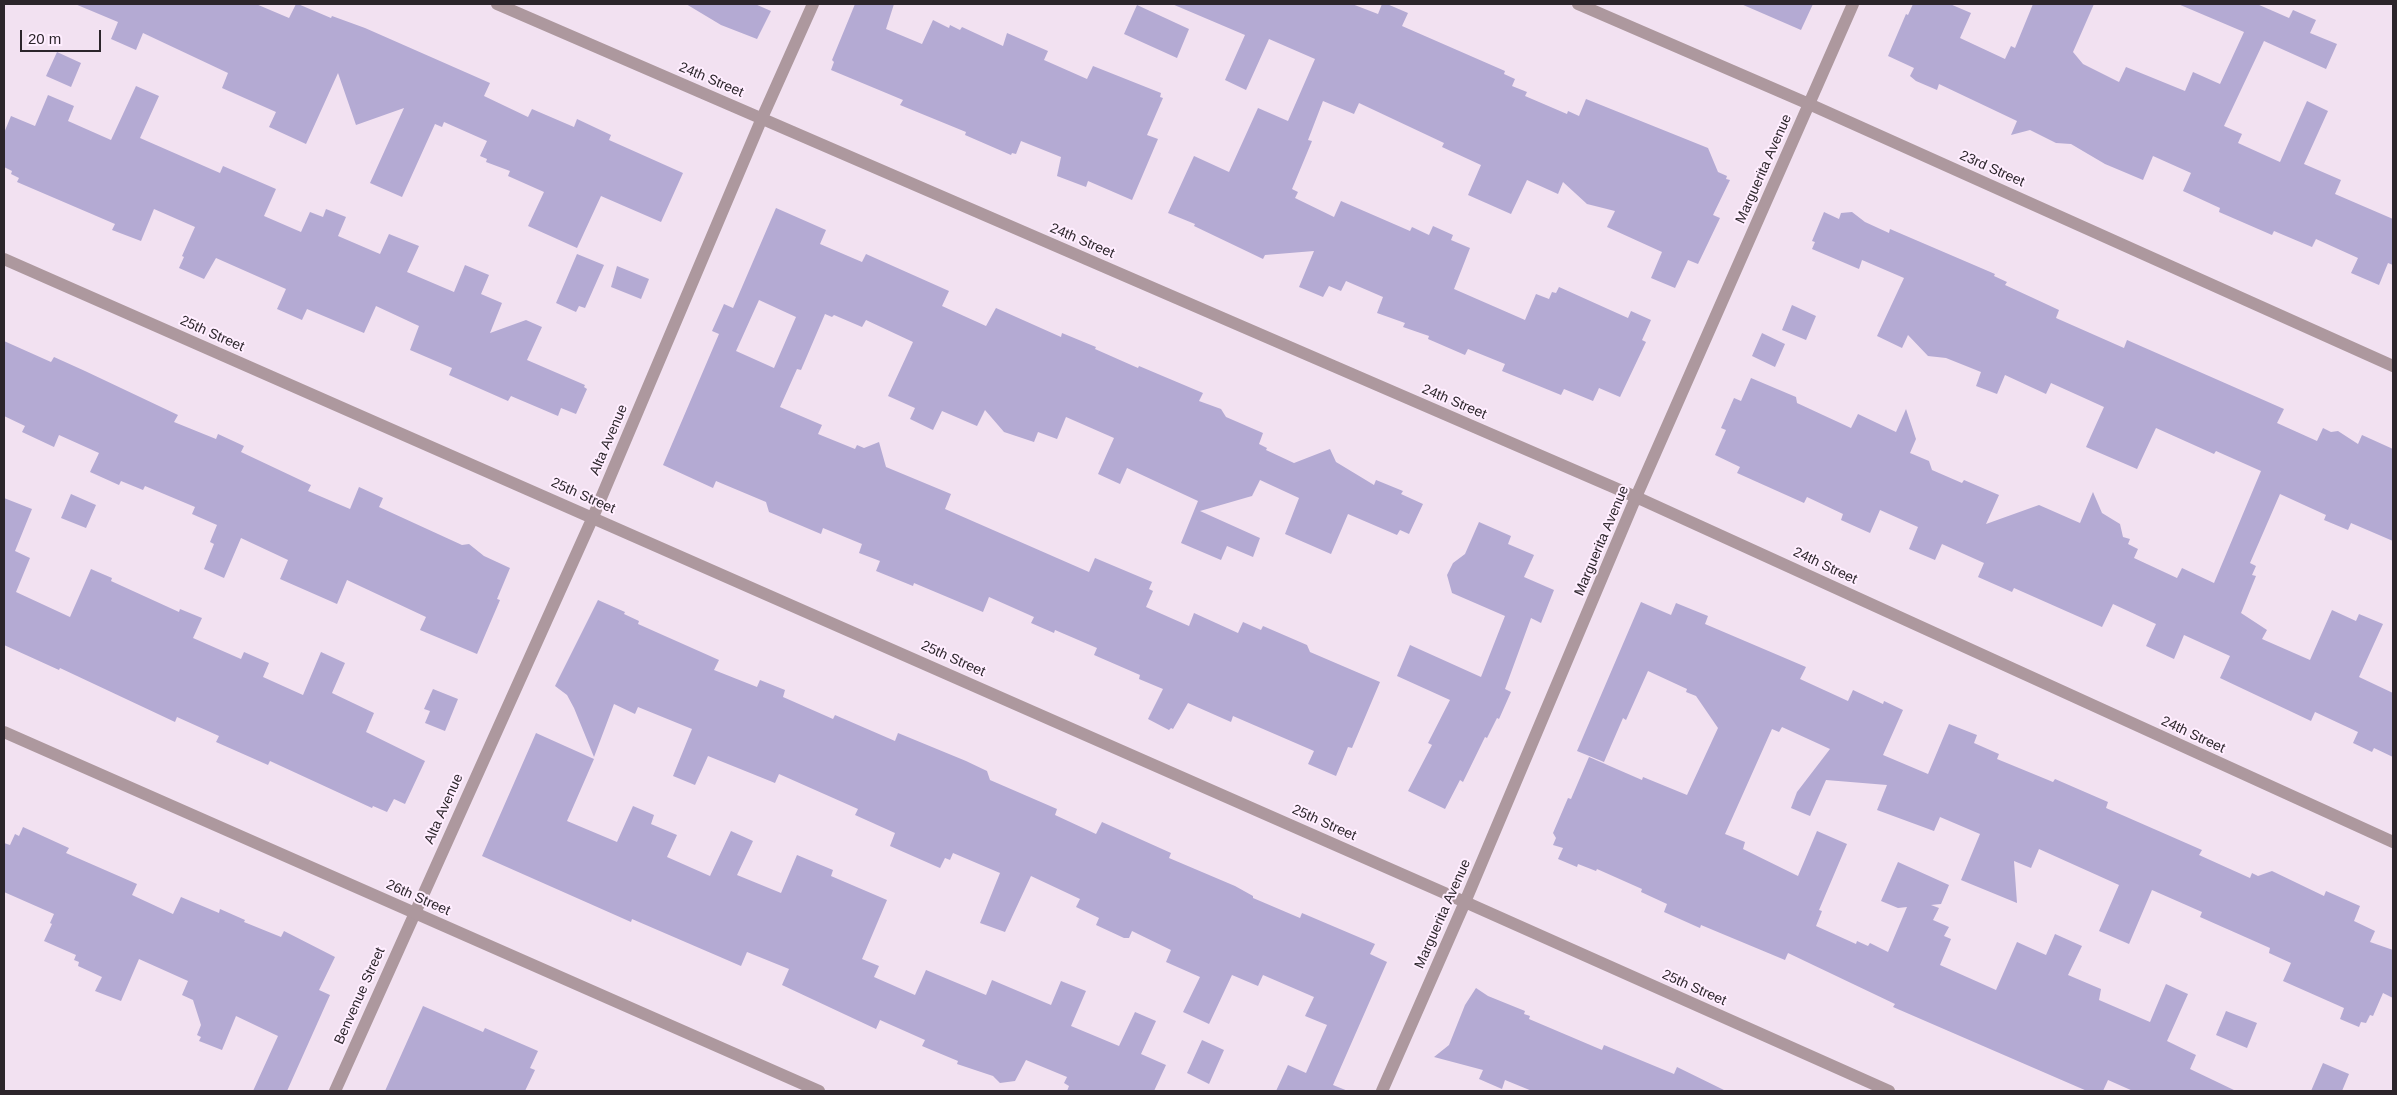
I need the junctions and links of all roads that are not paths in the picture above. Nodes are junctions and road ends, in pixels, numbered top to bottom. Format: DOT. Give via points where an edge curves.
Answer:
graph roads {
  1 [pos="497,4"];
  2 [pos="813,4"];
  3 [pos="1578,4"];
  4 [pos="1853,4"];
  5 [pos="1809,104"];
  6 [pos="762,118"];
  7 [pos="4,259"];
  8 [pos="2393,366"];
  9 [pos="1636,497"];
  10 [pos="593,517"];
  11 [pos="4,732"];
  12 [pos="2393,842"];
  13 [pos="1466,902"];
  14 [pos="414,912"];
  15 [pos="335,1091"];
  16 [pos="819,1091"];
  17 [pos="1382,1091"];
  18 [pos="1889,1091"];
  1 -- 6 [label="street, 24th Street"];
  2 -- 6 [label="street, Alta Avenue"];
  3 -- 5 [label="street, 23rd Street"];
  4 -- 5 [label="street, Marguerita Avenue"];
  5 -- 8 [label="street, 23rd Street"];
  5 -- 9 [label="street, Marguerita Avenue"];
  6 -- 9 [label="street, 24th Street"];
  6 -- 10 [label="street, Alta Avenue"];
  7 -- 10 [label="street, 25th Street"];
  9 -- 12 [label="street, 24th Street"];
  9 -- 13 [label="street, Marguerita Avenue"];
  10 -- 13 [label="street, 25th Street"];
  10 -- 14 [label="street, Alta Avenue"];
  11 -- 14 [label="street, 26th Street"];
  13 -- 17 [label="street, Marguerita Avenue"];
  13 -- 18 [label="street, 25th Street"];
  14 -- 15 [label="street, Benvenue Street"];
  14 -- 16 [label="street, 26th Street"];
}
